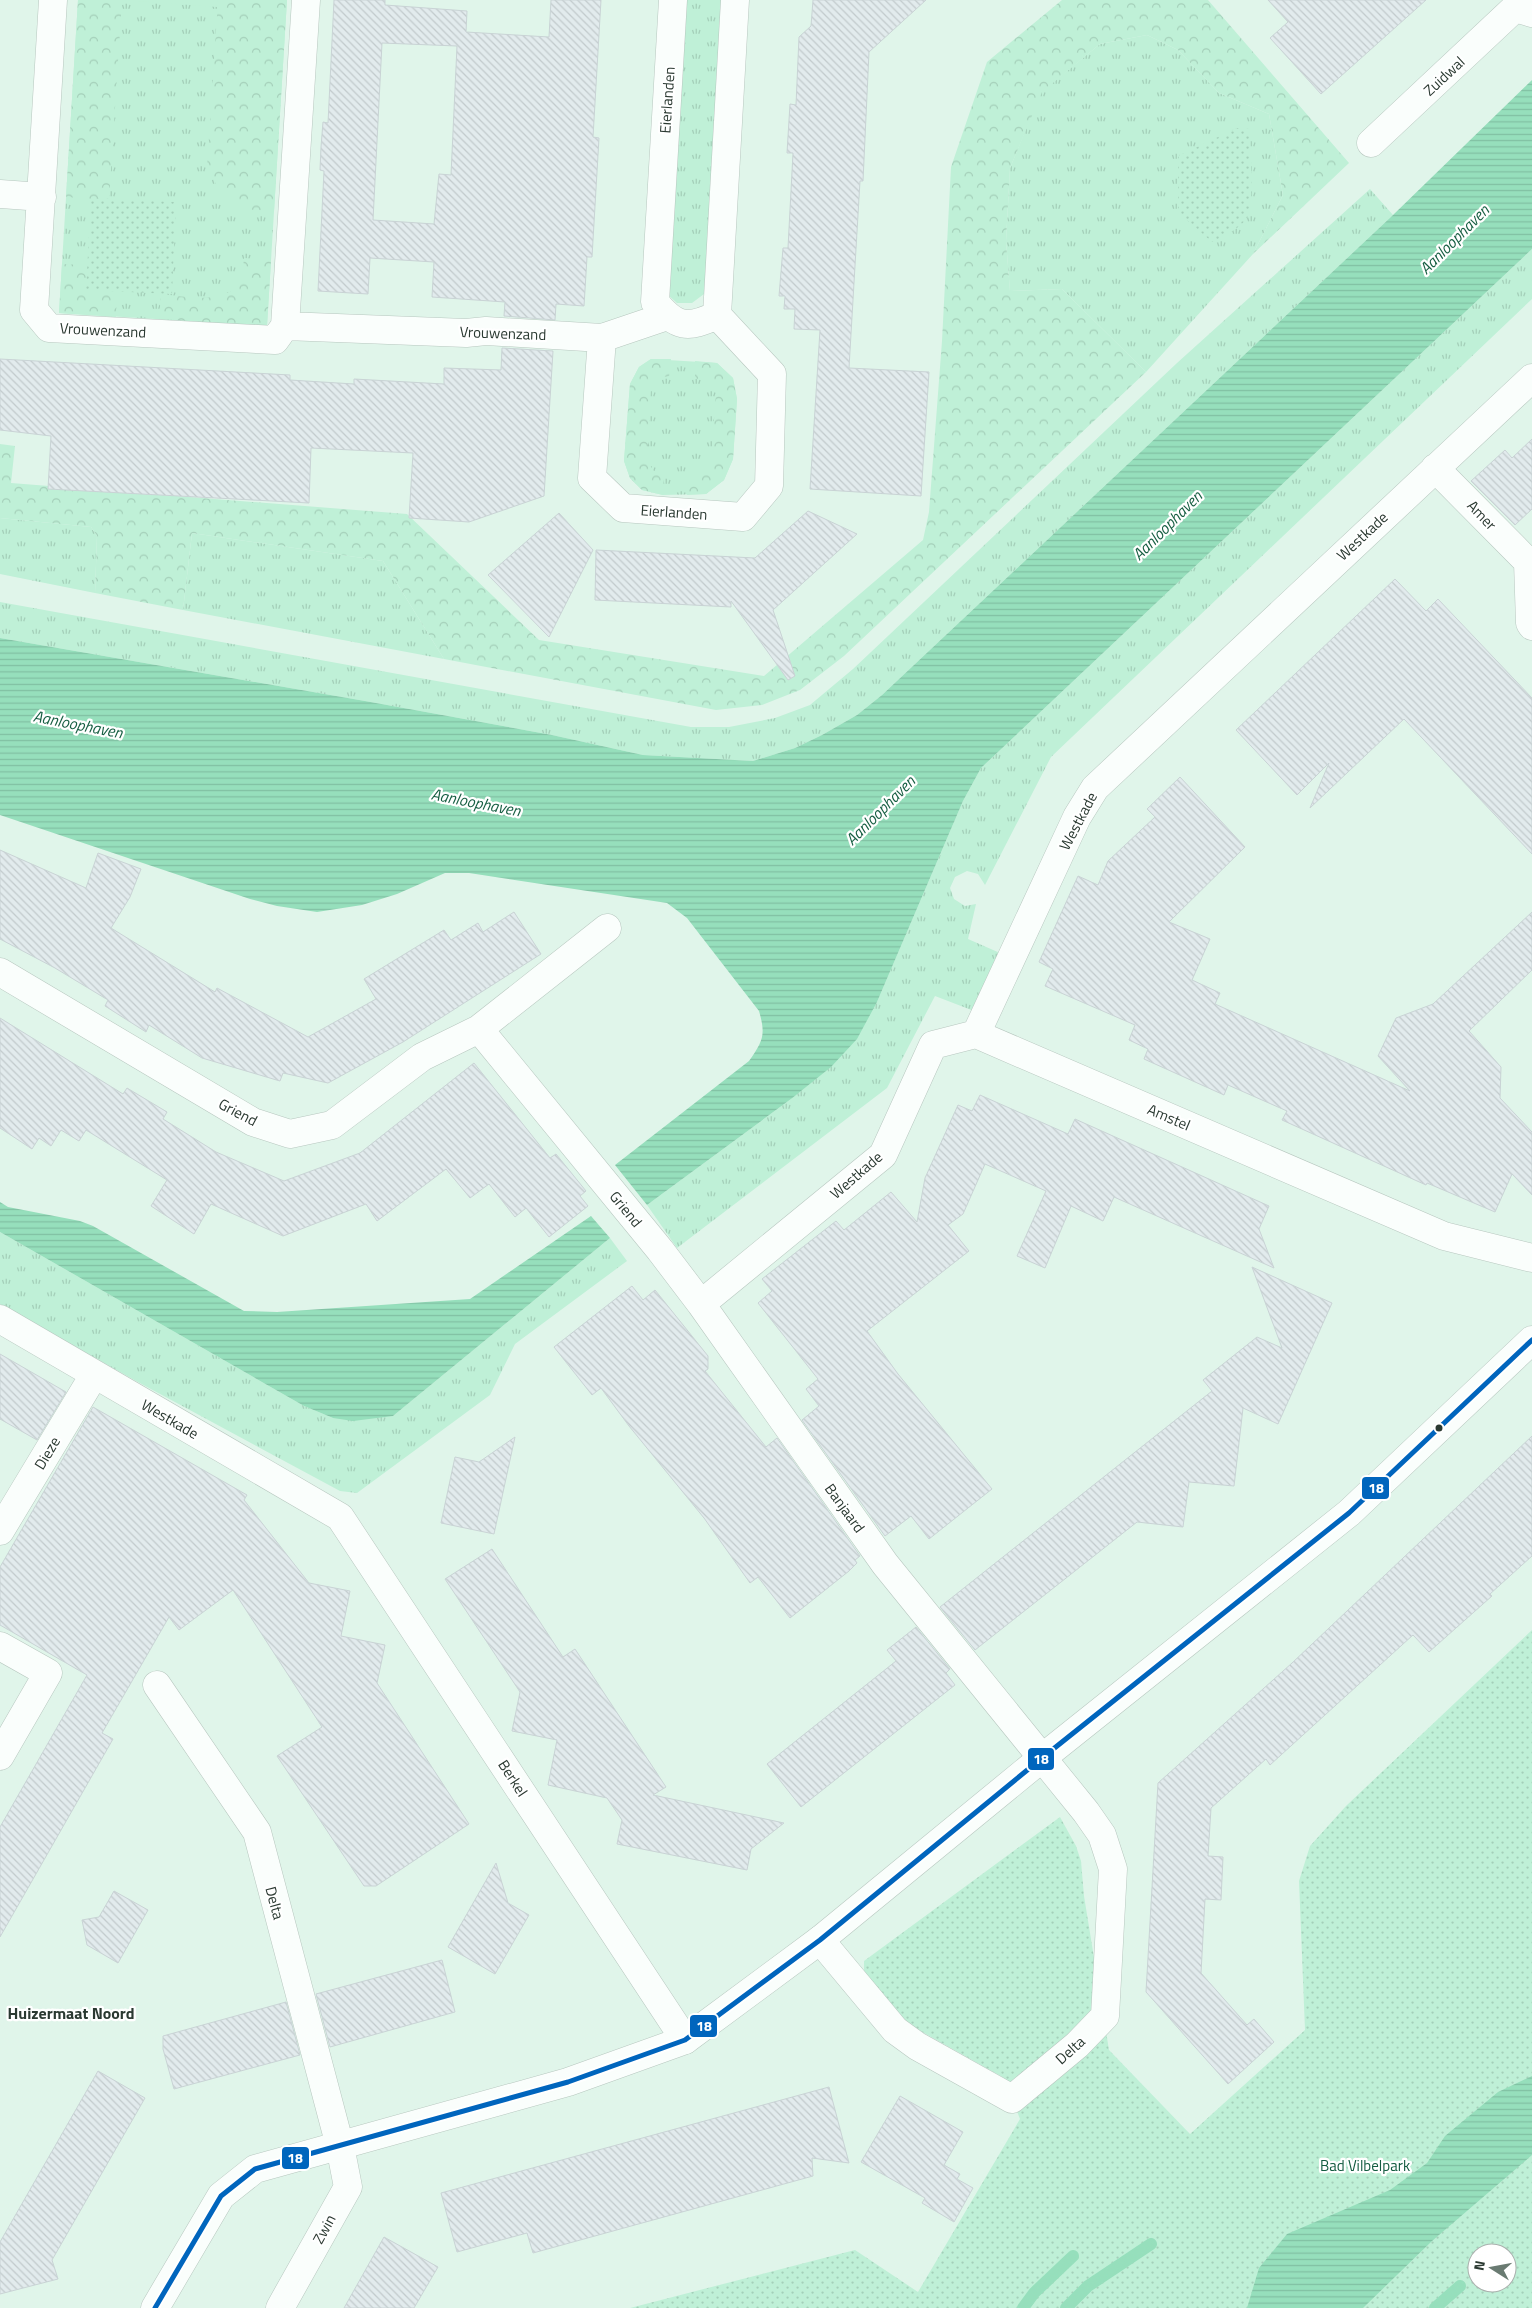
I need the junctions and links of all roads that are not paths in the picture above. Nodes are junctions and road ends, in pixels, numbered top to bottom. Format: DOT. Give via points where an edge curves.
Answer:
graph roads {
  1 [pos="53,0"];
  2 [pos="306,0"];
  3 [pos="673,0"];
  4 [pos="735,0"];
  5 [pos="1518,7"];
  6 [pos="1372,143"];
  7 [pos="0,194"];
  8 [pos="42,197"];
  9 [pos="717,315"];
  10 [pos="667,316"];
  11 [pos="285,326"];
  12 [pos="602,338"];
  13 [pos="1532,378"];
  14 [pos="1435,468"];
  15 [pos="1530,562"];
  16 [pos="1532,626"];
  17 [pos="607,928"];
  18 [pos="0,972"];
  19 [pos="479,1029"];
  20 [pos="976,1034"];
  21 [pos="660,1250"];
  22 [pos="1532,1258"];
  23 [pos="701,1304"];
  24 [pos="0,1319"];
  25 [pos="1532,1340"];
  26 [pos="94,1375"];
  27 [pos="340,1517"];
  28 [pos="0,1531"];
  29 [pos="0,1646"];
  30 [pos="157,1685"];
  31 [pos="0,1756"];
  32 [pos="1042,1758"];
  33 [pos="820,1940"];
  34 [pos="684,2040"];
  35 [pos="340,2146"];
  36 [pos="155,2308"];
  37 [pos="280,2308"];
  1 -- 8 [label="street, Vrouwenzand"];
  2 -- 11 [label="street"];
  3 -- 10 [label="street, Eierlanden" via="655,287 655,302"];
  4 -- 9 [label="street"];
  5 -- 6 [label="street, Zuidwal"];
  7 -- 8 [label="street"];
  8 -- 11 [label="street, Vrouwenzand" via="34,310 49,328 275,340"];
  9 -- 10 [label="street" via="697,324 681,323"];
  9 -- 12 [label="street, Eierlanden" via="772,374 769,486 743,517 623,508 592,478"];
  10 -- 12 [label="street"];
  11 -- 12 [label="street, Vrouwenzand" via="486,331"];
  13 -- 14 [label="street, Westkade"];
  14 -- 15 [label="street, Amer"];
  14 -- 20 [label="street, Westkade" via="1096,788 1077,817"];
  15 -- 16 [label="street, Amer"];
  17 -- 19 [label="street, Griend"];
  18 -- 19 [label="street, Griend" via="253,1122 290,1134 332,1125 422,1057"];
  19 -- 21 [label="street, Griend"];
  20 -- 22 [label="street, Amstel" via="1444,1236"];
  20 -- 23 [label="street, Westkade" via="933,1045 883,1155"];
  21 -- 23 [label="street, Banjaard"];
  23 -- 32 [label="street, Banjaard" via="885,1564"];
  24 -- 26 [label="street, Westkade"];
  25 -- 32 [label="street" via="1349,1513"];
  26 -- 27 [label="street, Westkade"];
  26 -- 28 [label="street, Dieze"];
  27 -- 34 [label="street, Berkel"];
  29 -- 31 [label="street" via="48,1672"];
  30 -- 35 [label="street, Delta" via="257,1832"];
  32 -- 33 [label="street"];
  32 -- 33 [label="street, Delta" via="1102,1835 1113,1869 1105,2016 1077,2045 1012,2099 917,2046 895,2030"];
  33 -- 34 [label="street"];
  34 -- 35 [label="street" via="568,2082"];
  35 -- 36 [label="street" via="255,2169 221,2196"];
  35 -- 37 [label="street, Zwin" via="348,2187"];
}
